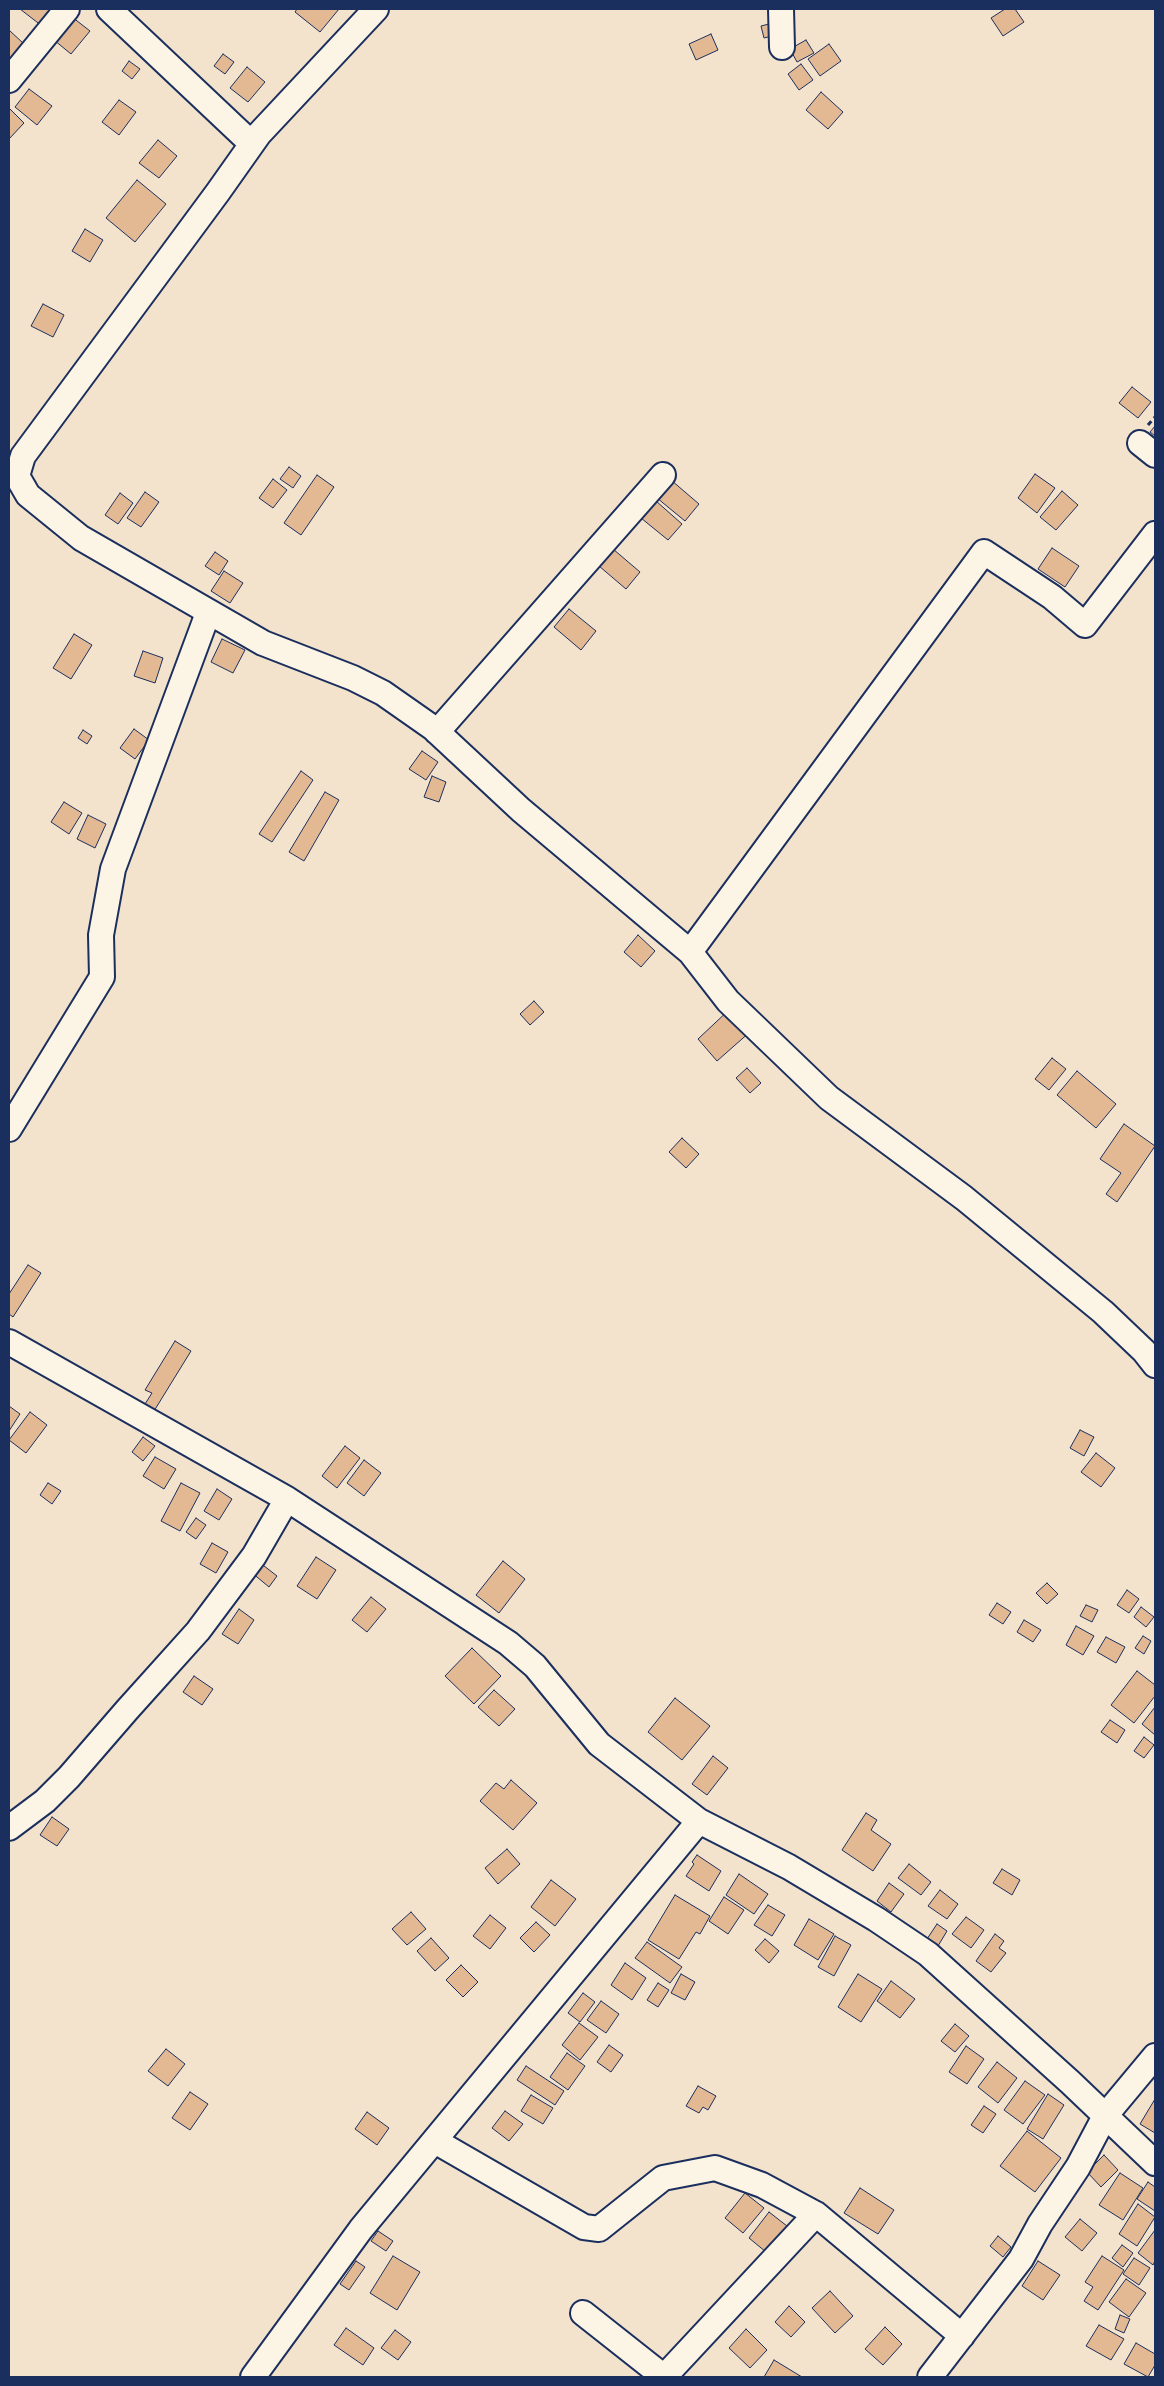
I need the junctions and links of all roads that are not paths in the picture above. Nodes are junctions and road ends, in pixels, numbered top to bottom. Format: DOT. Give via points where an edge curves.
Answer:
graph roads {
  1 [pos="67,9"];
  2 [pos="110,9"];
  3 [pos="376,9"];
  4 [pos="781,9"];
  5 [pos="782,47"];
  6 [pos="9,80"];
  7 [pos="252,144"];
  8 [pos="663,475"];
  9 [pos="18,491"];
  10 [pos="1155,534"];
  11 [pos="208,613"];
  12 [pos="437,732"];
  13 [pos="690,952"];
  14 [pos="9,1129"];
  15 [pos="9,1342"];
  16 [pos="1155,1365"];
  17 [pos="287,1499"];
  18 [pos="699,1821"];
  19 [pos="9,1828"];
  20 [pos="1155,2056"];
  21 [pos="1105,2116"];
  22 [pos="435,2141"];
  23 [pos="1155,2163"];
  24 [pos="816,2214"];
  25 [pos="583,2313"];
  26 [pos="962,2336"];
  27 [pos="253,2377"];
  28 [pos="664,2377"];
  29 [pos="930,2377"];
  1 -- 6 [label="street"];
  2 -- 7 [label="street"];
  3 -- 7 [label="street"];
  4 -- 5 [label="street"];
  7 -- 9 [label="street" via="23,456 17,476"];
  8 -- 12 [label="street"];
  9 -- 11 [label="street" via="81,538"];
  10 -- 13 [label="street" via="1085,624 1052,597 984,552"];
  11 -- 12 [label="street" via="263,643 383,693"];
  11 -- 14 [label="street" via="113,869 102,935 102,977"];
  12 -- 13 [label="street" via="520,810"];
  13 -- 16 [label="street" via="728,1001 830,1098 964,1198 1095,1305 1144,1350"];
  15 -- 17 [label="street"];
  17 -- 18 [label="street" via="520,1651 599,1744"];
  17 -- 19 [label="street" via="254,1556 198,1632 70,1778"];
  18 -- 21 [label="street" via="789,1867 928,1954"];
  18 -- 22 [label="street"];
  20 -- 21 [label="street"];
  21 -- 23 [label="street"];
  21 -- 26 [label="street" via="1078,2167 1021,2259"];
  22 -- 24 [label="street" via="584,2227 599,2230 662,2178 715,2168 762,2185"];
  22 -- 27 [label="street" via="361,2229"];
  24 -- 26 [label="street"];
  24 -- 28 [label="street"];
  25 -- 28 [label="street"];
  26 -- 29 [label="street"];
}
